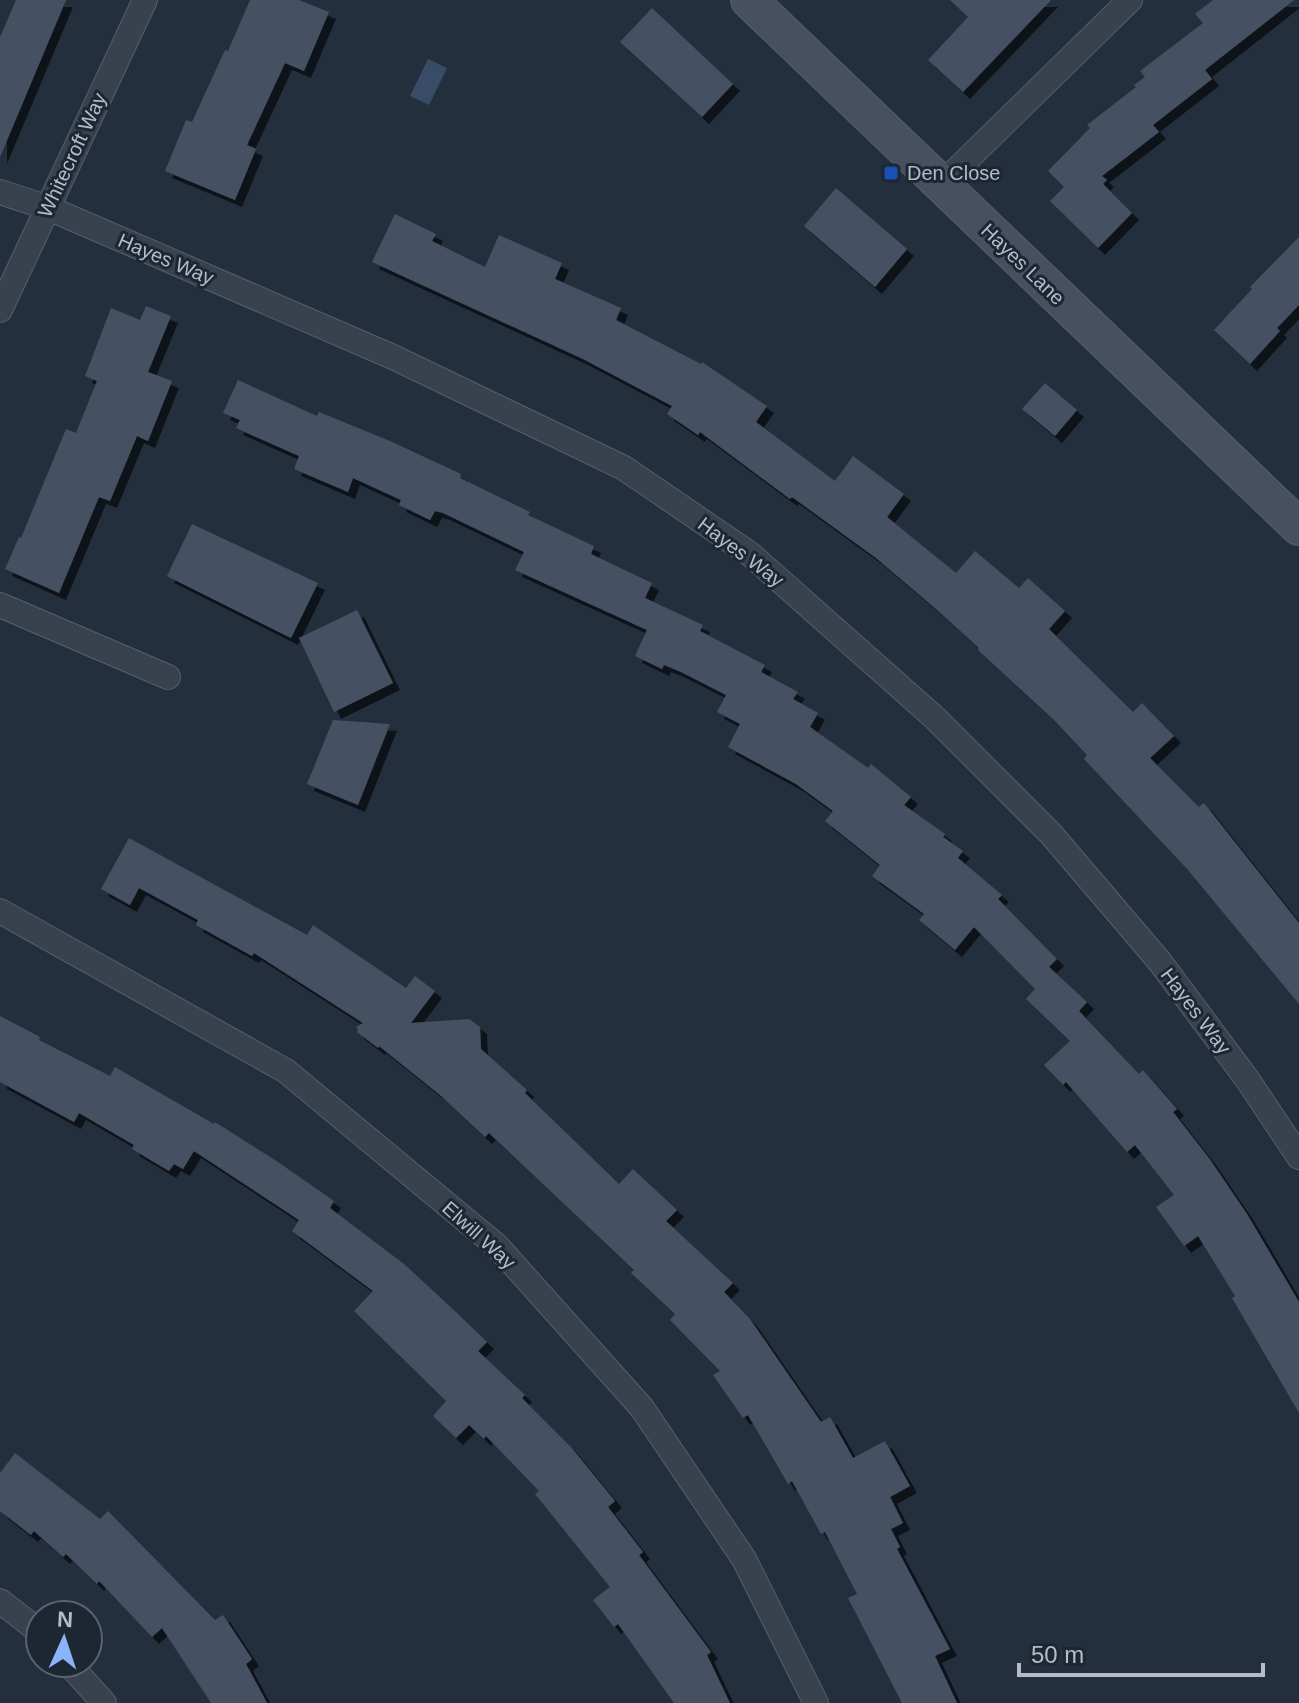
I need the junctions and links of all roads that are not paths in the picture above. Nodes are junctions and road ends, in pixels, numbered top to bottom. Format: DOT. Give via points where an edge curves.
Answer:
graph roads {
  1 [pos="145,0"];
  2 [pos="749,0"];
  3 [pos="1130,0"];
  4 [pos="940,186"];
  5 [pos="0,192"];
  6 [pos="46,207"];
  7 [pos="0,310"];
  8 [pos="1299,527"];
  9 [pos="0,605"];
  10 [pos="168,677"];
  11 [pos="0,911"];
  12 [pos="1299,1157"];
  13 [pos="0,1601"];
  14 [pos="24,1620"];
  15 [pos="82,1679"];
  16 [pos="104,1703"];
  17 [pos="816,1703"];
  1 -- 6 [label="street, Whitecroft Way"];
  2 -- 4 [label="main road, Hayes Lane"];
  3 -- 4 [label="street"];
  4 -- 8 [label="main road, Hayes Lane"];
  5 -- 6 [label="street, Hayes Way"];
  6 -- 7 [label="street, Whitecroft Way"];
  6 -- 12 [label="street, Hayes Way" via="393,357 624,468 750,554 935,718 1051,834 1160,962"];
  9 -- 10 [label="street"];
  11 -- 17 [label="street, Elwill Way" via="286,1071 497,1246 642,1408 744,1559"];
  13 -- 14 [label="street"];
  15 -- 16 [label="street"];
}
